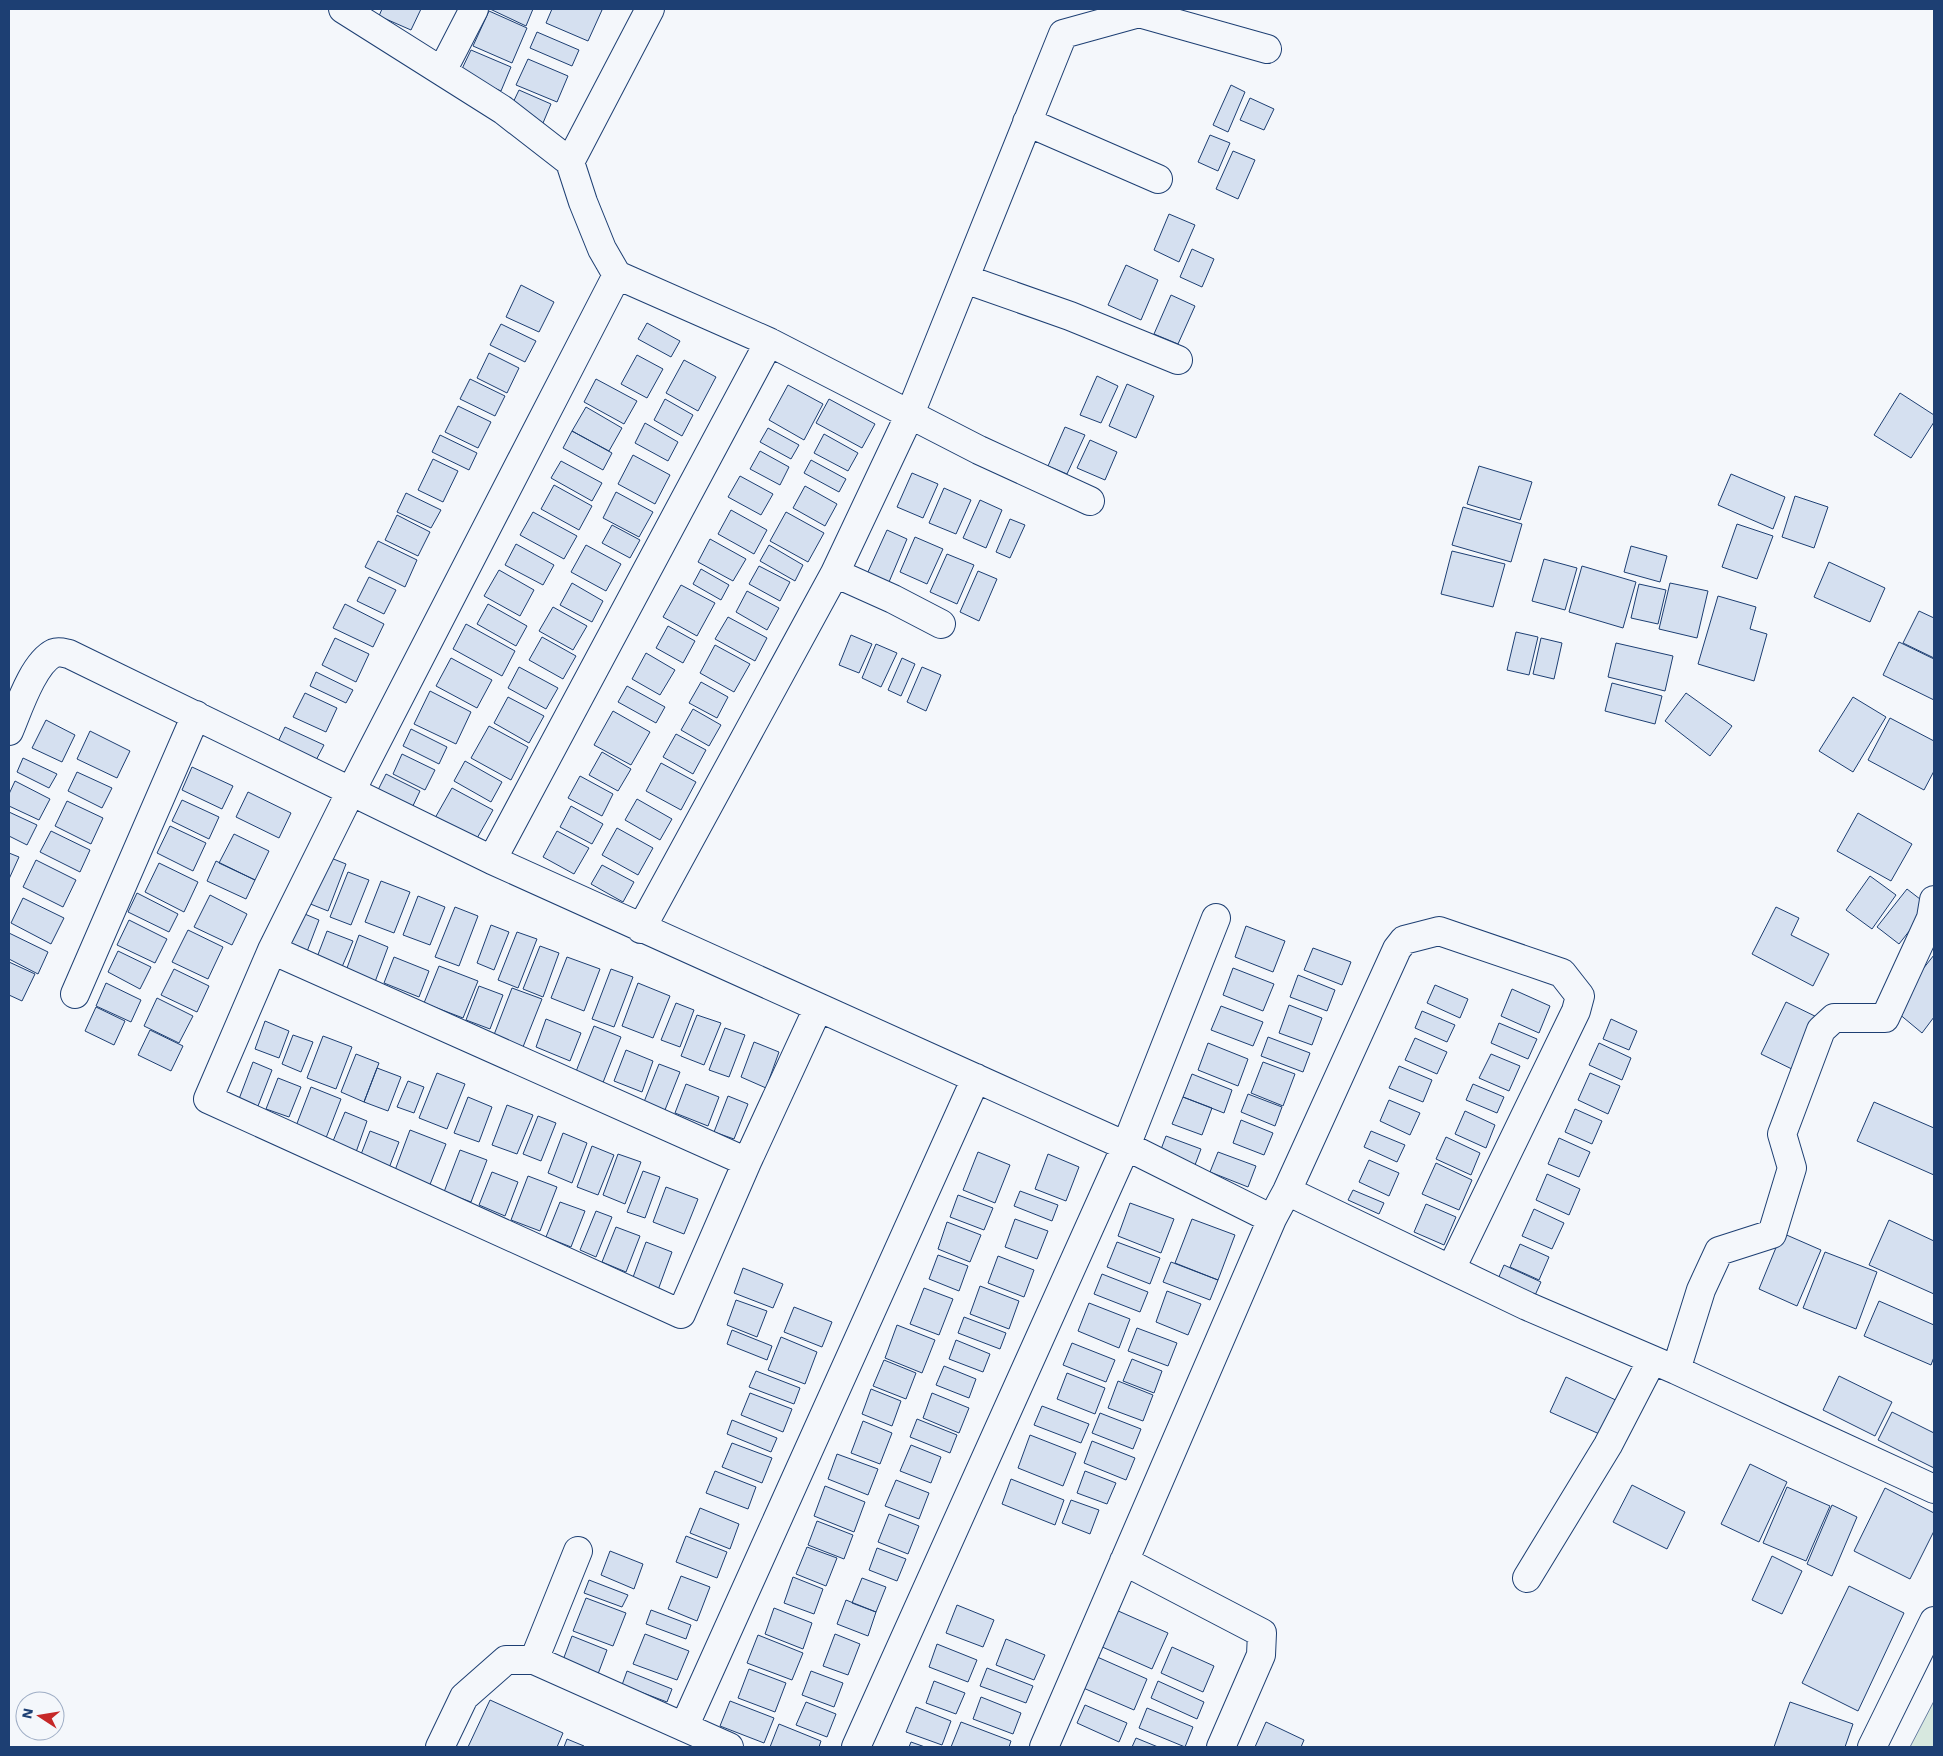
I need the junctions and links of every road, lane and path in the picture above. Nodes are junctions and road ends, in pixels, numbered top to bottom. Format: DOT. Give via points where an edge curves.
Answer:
graph roads {
  1 [pos="343,9"];
  2 [pos="474,9"];
  3 [pos="650,9"];
  4 [pos="1267,49"];
  5 [pos="442,71"];
  6 [pos="1027,122"];
  7 [pos="570,162"];
  8 [pos="1158,178"];
  9 [pos="617,275"];
  10 [pos="965,279"];
  11 [pos="769,342"];
  12 [pos="1178,360"];
  13 [pos="910,414"];
  14 [pos="1090,501"];
  15 [pos="835,574"];
  16 [pos="940,624"];
  17 [pos="196,715"];
  18 [pos="9,731"];
  19 [pos="351,791"];
  20 [pos="492,860"];
  21 [pos="1934,900"];
  22 [pos="1216,918"];
  23 [pos="642,929"];
  24 [pos="272,950"];
  25 [pos="75,994"];
  26 [pos="818,1008"];
  27 [pos="976,1078"];
  28 [pos="1126,1146"];
  29 [pos="747,1162"];
  30 [pos="1287,1191"];
  31 [pos="1272,1219"];
  32 [pos="1451,1269"];
  33 [pos="1664,1365"];
  34 [pos="1934,1489"];
  35 [pos="578,1552"];
  36 [pos="1124,1561"];
  37 [pos="1527,1578"];
  38 [pos="1934,1621"];
  39 [pos="534,1660"];
  40 [pos="684,1727"];
  41 [pos="440,1747"];
  42 [pos="729,1747"];
  43 [pos="856,1747"];
  44 [pos="1044,1747"];
  45 [pos="1221,1747"];
  46 [pos="1872,1747"];
  1 -- 5 [label="street"];
  2 -- 5 [label="street"];
  3 -- 7 [label="street"];
  4 -- 6 [label="street" via="1139,13 1063,34"];
  5 -- 7 [label="street" via="503,110"];
  6 -- 8 [label="street"];
  6 -- 10 [label="street"];
  7 -- 9 [label="street" via="602,249"];
  9 -- 11 [label="street"];
  9 -- 19 [label="street"];
  10 -- 12 [label="street" via="1070,316"];
  10 -- 13 [label="street"];
  11 -- 13 [label="street"];
  11 -- 20 [label="street"];
  13 -- 14 [label="street" via="978,450"];
  13 -- 15 [label="street"];
  15 -- 16 [label="street"];
  15 -- 23 [label="street"];
  17 -- 18 [label="street" via="59,652 53,653 37,669"];
  17 -- 19 [label="street"];
  17 -- 25 [label="street"];
  19 -- 20 [label="street"];
  19 -- 24 [label="street"];
  20 -- 23 [label="street"];
  21 -- 33 [label="street" via="1931,918 1885,1018 1834,1018 1821,1030 1782,1134 1792,1168 1772,1234 1719,1251"];
  22 -- 28 [label="street"];
  23 -- 26 [label="street"];
  24 -- 29 [label="street"];
  24 -- 29 [label="street" via="208,1099 681,1314"];
  26 -- 27 [label="street"];
  26 -- 29 [label="street"];
  27 -- 28 [label="street"];
  27 -- 40 [label="street"];
  28 -- 31 [label="street"];
  28 -- 43 [label="street"];
  30 -- 31 [label="street"];
  30 -- 32 [label="street"];
  30 -- 32 [label="street" via="1397,949 1404,940 1439,931 1562,973 1580,996 1576,1011"];
  31 -- 36 [label="street"];
  32 -- 33 [label="street" via="1527,1306"];
  33 -- 34 [label="street"];
  33 -- 37 [label="street" via="1608,1445"];
  35 -- 39 [label="street"];
  36 -- 44 [label="street"];
  36 -- 45 [label="street" via="1262,1633 1261,1655"];
  38 -- 46 [label="street"];
  39 -- 40 [label="street"];
  39 -- 41 [label="street" via="506,1660 464,1697"];
  40 -- 42 [label="street"];
}
